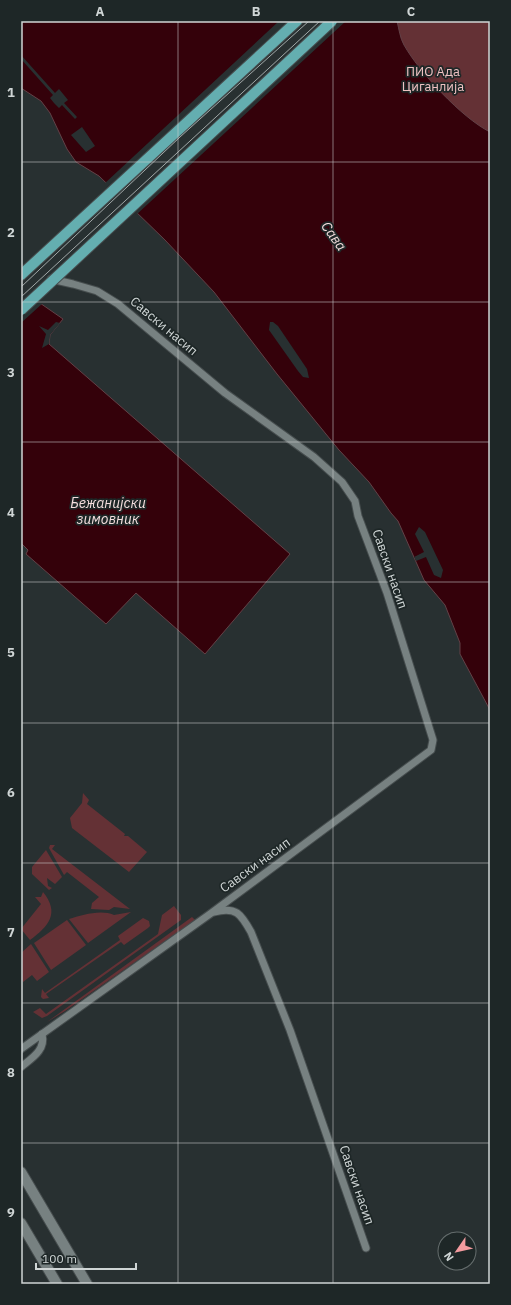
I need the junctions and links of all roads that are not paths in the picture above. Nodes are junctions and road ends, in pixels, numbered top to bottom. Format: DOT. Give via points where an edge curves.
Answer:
graph roads {
  1 [pos="297,21"];
  2 [pos="332,21"];
  3 [pos="21,275"];
  4 [pos="48,279"];
  5 [pos="21,310"];
  6 [pos="210,914"];
  7 [pos="42,1034"];
  8 [pos="21,1049"];
  9 [pos="21,1067"];
  10 [pos="21,1172"];
  11 [pos="21,1223"];
  12 [pos="366,1248"];
  13 [pos="57,1284"];
  14 [pos="87,1284"];
  1 -- 3 [label="main road"];
  2 -- 5 [label="main road, bridge"];
  4 -- 6 [label="street, Савски насип" via="97,291 118,304 225,393 314,457 347,487 376,563 434,740 431,750"];
  6 -- 7 [label="street, Савски насип"];
  6 -- 12 [label="street, Савски насип" via="233,910 243,917 290,1030"];
  7 -- 8 [label="street, Савски насип"];
  7 -- 9 [label="street" via="43,1042 39,1051"];
  10 -- 14 [label="main road"];
  11 -- 13 [label="main road"];
}
